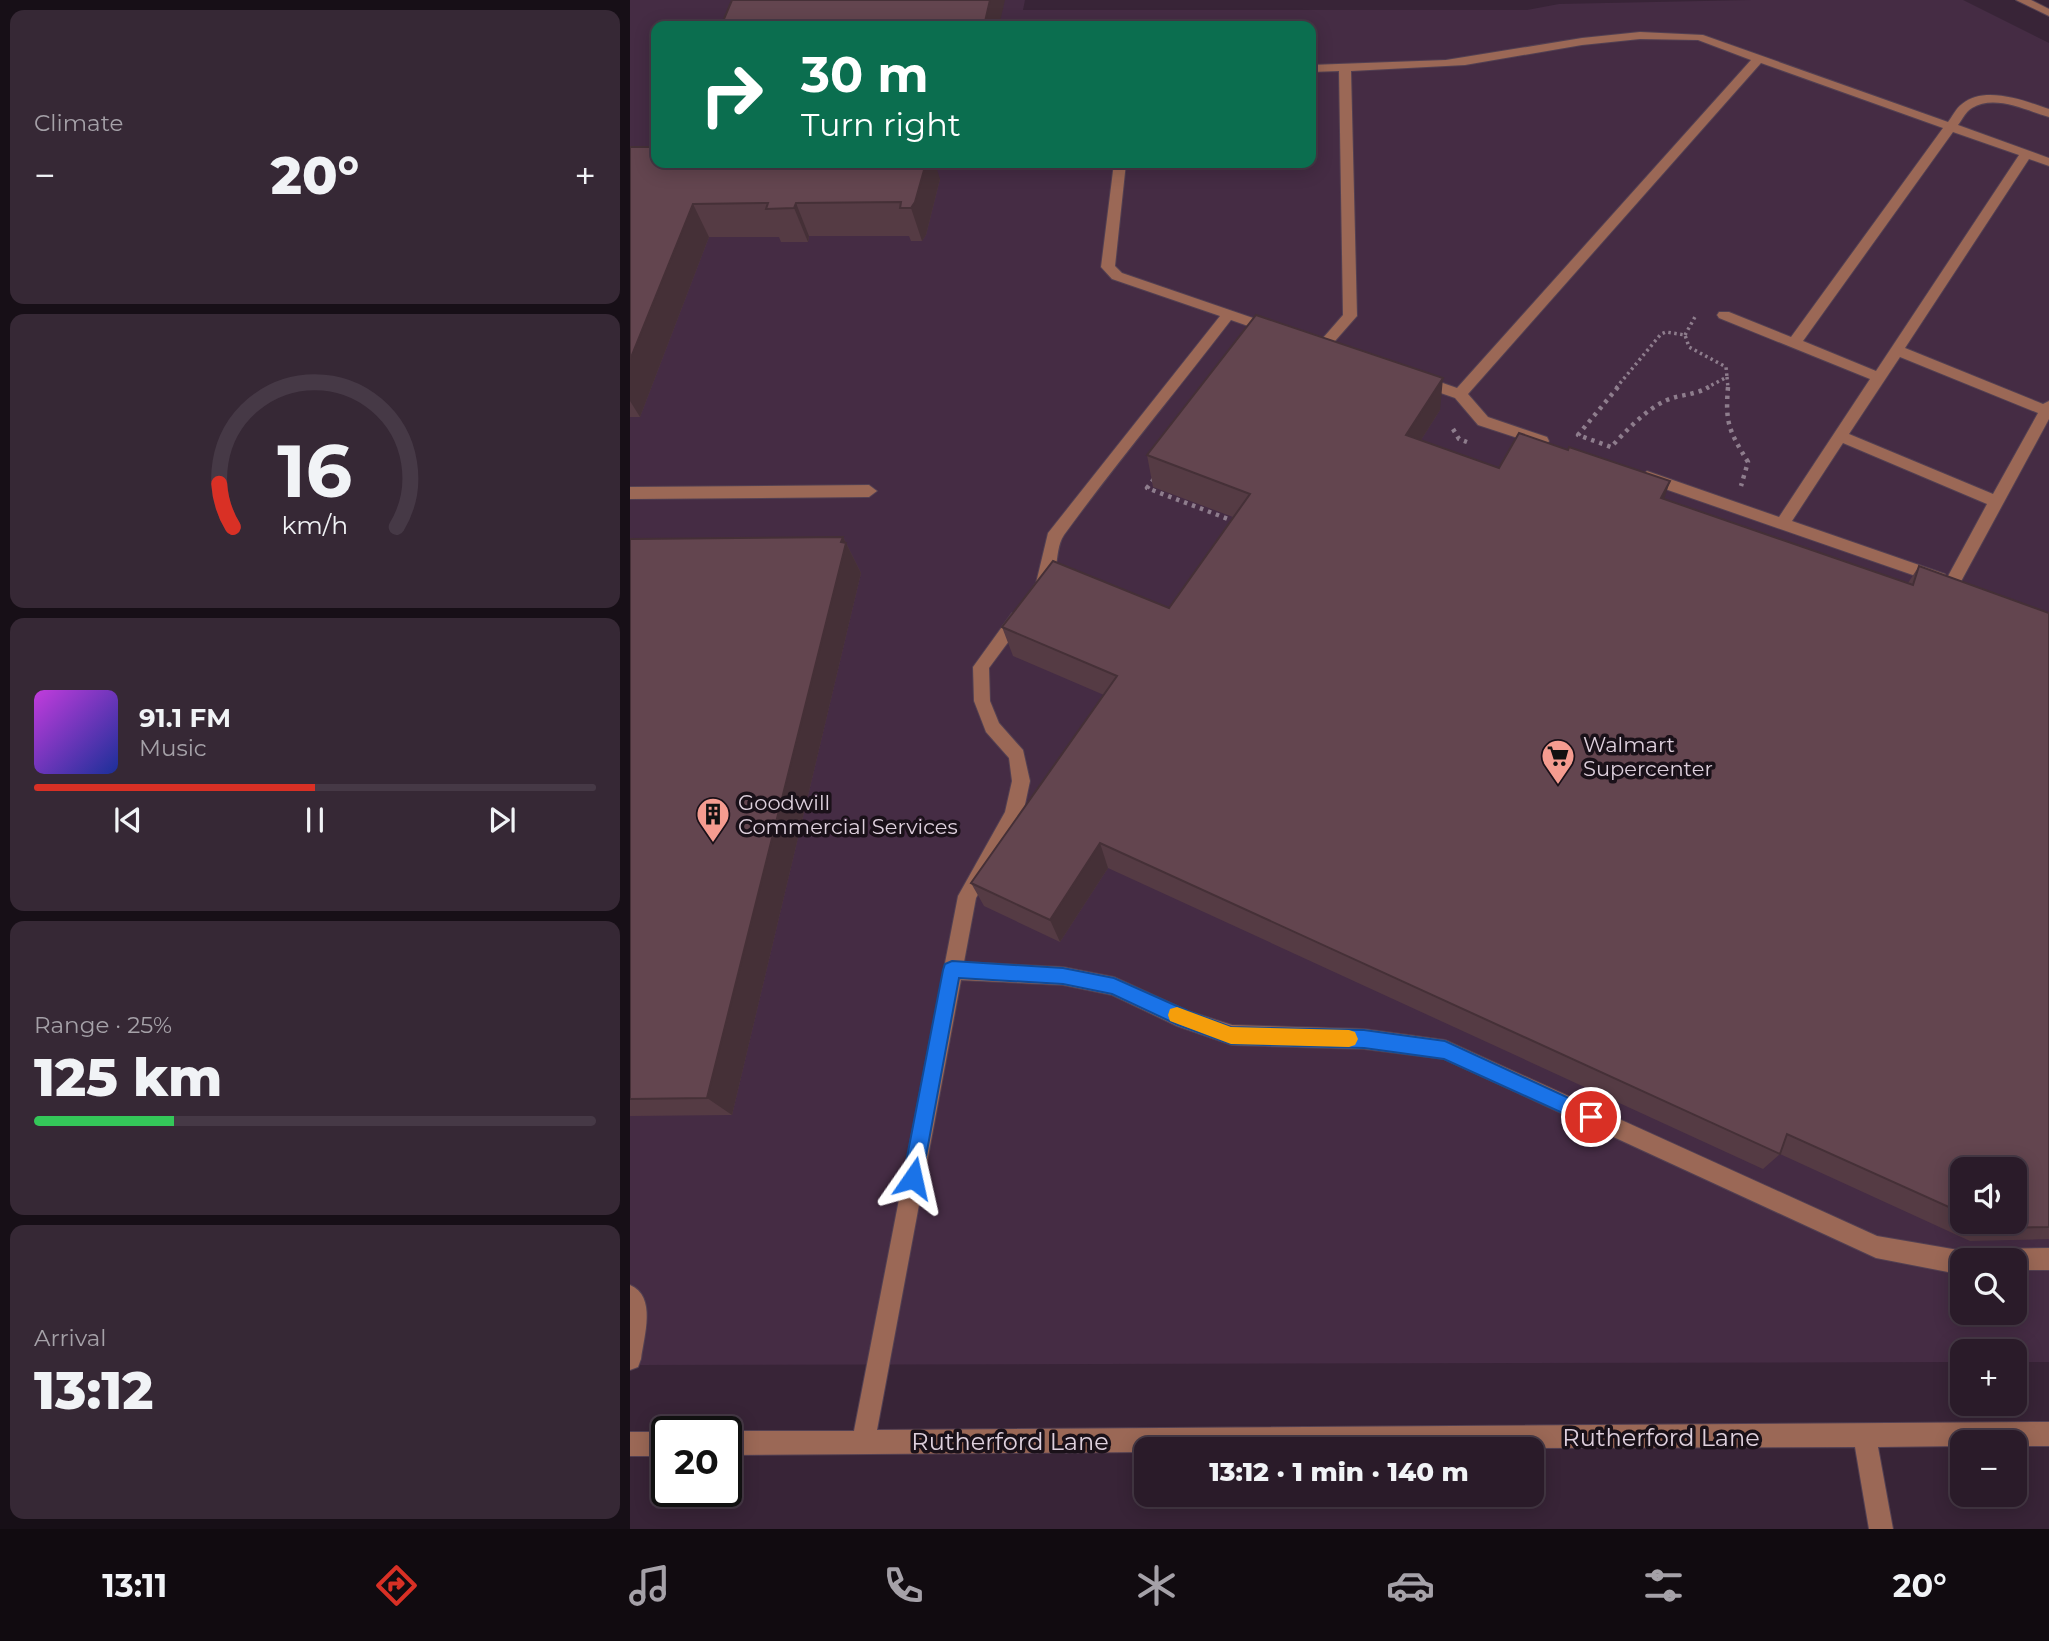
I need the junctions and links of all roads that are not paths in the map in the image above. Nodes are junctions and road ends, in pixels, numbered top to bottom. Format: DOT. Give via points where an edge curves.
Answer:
graph roads {
  1 [pos="2022,0"];
  2 [pos="2047,10"];
  3 [pos="1758,59"];
  4 [pos="1316,68"];
  5 [pos="1345,68"];
  6 [pos="2049,113"];
  7 [pos="1952,127"];
  8 [pos="2026,154"];
  9 [pos="2049,162"];
  10 [pos="1119,168"];
  11 [pos="1229,314"];
  12 [pos="1724,315"];
  13 [pos="1284,333"];
  14 [pos="1794,343"];
  15 [pos="1323,346"];
  16 [pos="1896,350"];
  17 [pos="1410,376"];
  18 [pos="1878,377"];
  19 [pos="1460,394"];
  20 [pos="2048,408"];
  21 [pos="1840,436"];
  22 [pos="1550,444"];
  23 [pos="1638,474"];
  24 [pos="869,491"];
  25 [pos="630,493"];
  26 [pos="1997,502"];
  27 [pos="1782,524"];
  28 [pos="952,970"];
  29 [pos="2027,1259"];
  30 [pos="2049,1259"];
  31 [pos="1950,1261"];
  32 [pos="630,1296"];
  33 [pos="630,1359"];
  34 [pos="2049,1434"];
  35 [pos="1864,1435"];
  36 [pos="863,1442"];
  37 [pos="742,1443"];
  38 [pos="630,1444"];
  39 [pos="651,1444"];
  40 [pos="1881,1529"];
  1 -- 2 [label="street"];
  3 -- 5 [label="street" via="1699,37 1674,34 1572,42 1466,61"];
  3 -- 7 [label="street"];
  3 -- 19 [label="street"];
  4 -- 5 [label="street"];
  5 -- 15 [label="street" via="1350,316"];
  6 -- 7 [label="street" via="2016,102 1979,100 1966,106"];
  7 -- 8 [label="street"];
  7 -- 14 [label="street"];
  8 -- 9 [label="street"];
  8 -- 16 [label="street"];
  10 -- 11 [label="street" via="1108,267 1118,276"];
  11 -- 13 [label="street"];
  11 -- 28 [label="street" via="1054,537 1043,586 981,667 982,701 992,727 1017,755 1021,781 1014,814 967,896"];
  12 -- 14 [label="street"];
  14 -- 18 [label="street"];
  16 -- 18 [label="street"];
  16 -- 20 [label="street"];
  17 -- 19 [label="street"];
  18 -- 21 [label="street"];
  19 -- 22 [label="street" via="1483,421"];
  20 -- 26 [label="street"];
  21 -- 26 [label="street"];
  21 -- 27 [label="street"];
  23 -- 27 [label="street"];
  24 -- 25 [label="street"];
  26 -- 27 [label="street" via="1959,585"];
  28 -- 31 [label="street" via="1063,976 1114,986 1231,1035 1364,1039 1445,1050 1876,1247"];
  28 -- 36 [label="street"];
  29 -- 30 [label="street"];
  32 -- 33 [label="street" via="636,1304"];
  34 -- 35 [label="street, Rutherford Lane"];
  35 -- 36 [label="street, Rutherford Lane"];
  35 -- 40 [label="street"];
  36 -- 37 [label="street, Rutherford Lane"];
  38 -- 39 [label="street"];
}
